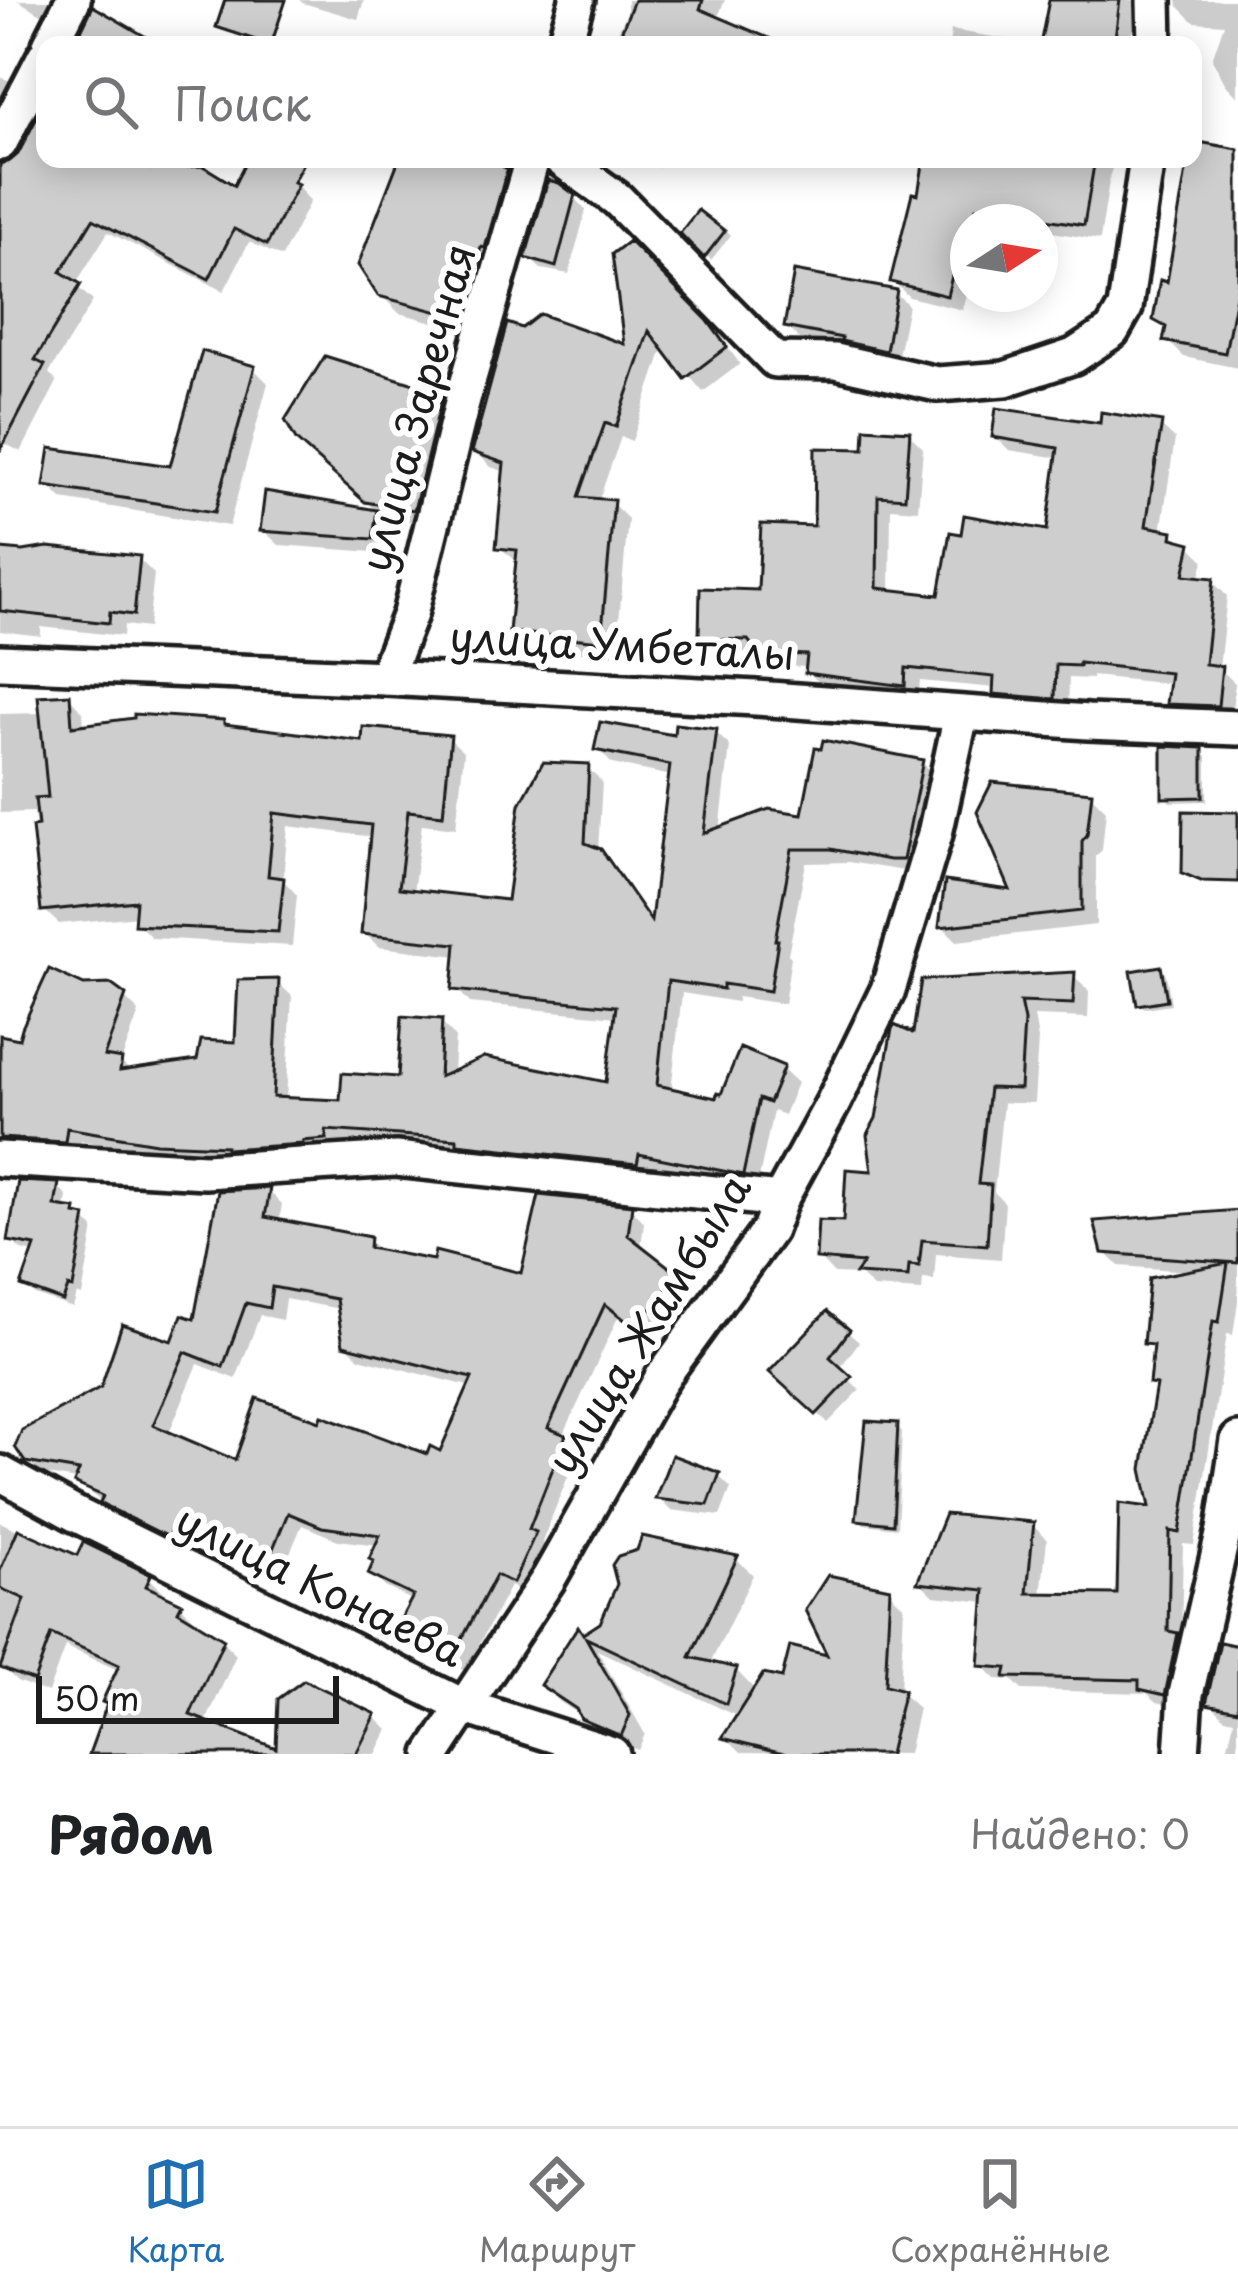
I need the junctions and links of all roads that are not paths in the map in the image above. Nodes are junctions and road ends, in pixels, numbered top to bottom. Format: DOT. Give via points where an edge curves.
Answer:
graph roads {
  1 [pos="73,0"];
  2 [pos="577,0"];
  3 [pos="1154,0"];
  4 [pos="55,36"];
  5 [pos="567,36"];
  6 [pos="1155,36"];
  7 [pos="36,73"];
  8 [pos="0,143"];
  9 [pos="529,168"];
  10 [pos="573,168"];
  11 [pos="1146,168"];
  12 [pos="0,662"];
  13 [pos="385,678"];
  14 [pos="961,715"];
  15 [pos="1238,728"];
  16 [pos="0,1159"];
  17 [pos="779,1200"];
  18 [pos="1238,1440"];
  19 [pos="0,1473"];
  20 [pos="463,1706"];
  21 [pos="433,1754"];
  22 [pos="612,1754"];
  23 [pos="1181,1754"];
  1 -- 4 [label="street"];
  2 -- 5 [label="street"];
  3 -- 6 [label="street"];
  7 -- 8 [label="street"];
  9 -- 13 [label="street, улица Заречная" via="410,614"];
  10 -- 11 [label="street" via="617,200 775,360 836,361 937,384 1005,379 1074,356 1112,331 1125,308"];
  12 -- 13 [label="street, улица Умбеталы"];
  13 -- 14 [label="street, улица Умбеталы"];
  14 -- 15 [label="street, улица Умбеталы"];
  14 -- 17 [label="street, улица Жамбыла" via="888,990"];
  16 -- 17 [label="street" via="205,1172 397,1159"];
  17 -- 20 [label="street, улица Жамбыла" via="769,1230 663,1376 549,1578"];
  18 -- 23 [label="street"];
  19 -- 20 [label="street, улица Конаева"];
  20 -- 21 [label="street, улица Жамбыла"];
  20 -- 22 [label="street, улица Конаева"];
}
